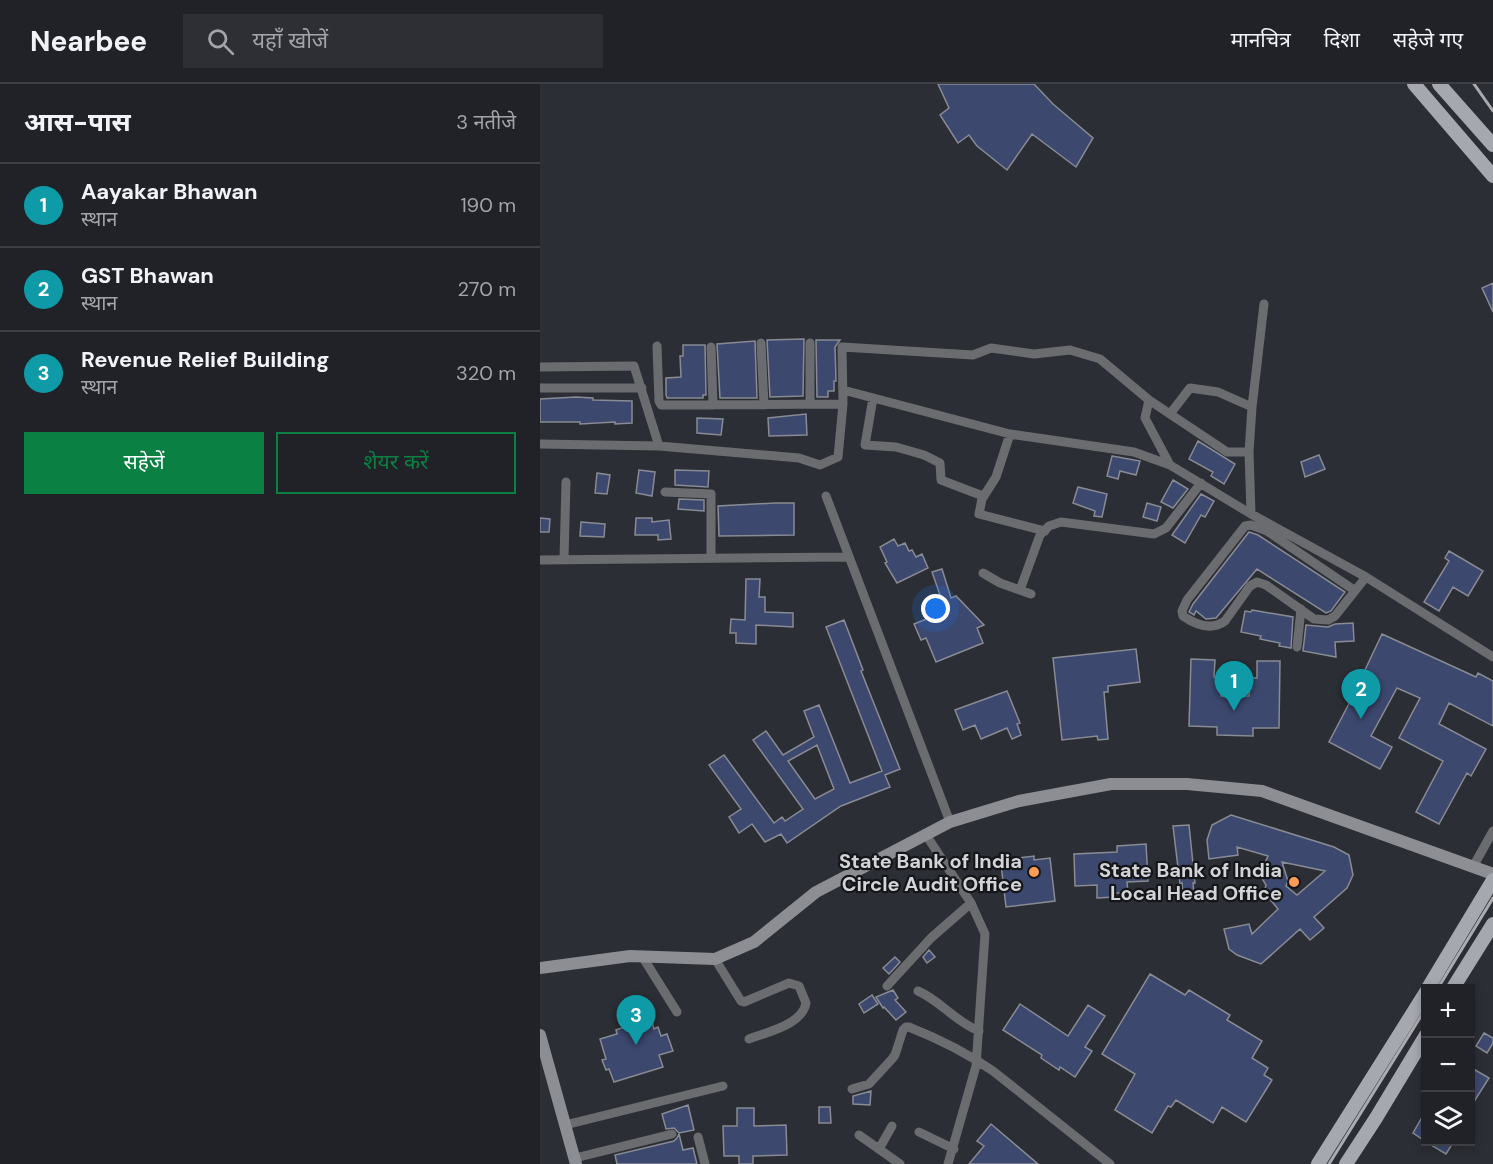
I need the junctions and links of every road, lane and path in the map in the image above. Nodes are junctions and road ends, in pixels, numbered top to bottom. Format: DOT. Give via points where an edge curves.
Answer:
graph roads {
  1 [pos="1414,84"];
  2 [pos="1439,84"];
  3 [pos="1493,145"];
  4 [pos="1493,176"];
  5 [pos="1264,304"];
  6 [pos="761,343"];
  7 [pos="810,343"];
  8 [pos="657,346"];
  9 [pos="711,346"];
  10 [pos="540,367"];
  11 [pos="540,388"];
  12 [pos="642,388"];
  13 [pos="843,390"];
  14 [pos="873,398"];
  15 [pos="1149,400"];
  16 [pos="810,404"];
  17 [pos="843,404"];
  18 [pos="713,405"];
  19 [pos="764,405"];
  20 [pos="1252,407"];
  21 [pos="1170,414"];
  22 [pos="1010,434"];
  23 [pos="540,444"];
  24 [pos="659,446"];
  25 [pos="1249,452"];
  26 [pos="1170,465"];
  27 [pos="566,482"];
  28 [pos="1201,483"];
  29 [pos="665,492"];
  30 [pos="826,496"];
  31 [pos="983,496"];
  32 [pos="1251,514"];
  33 [pos="1045,531"];
  34 [pos="848,557"];
  35 [pos="711,558"];
  36 [pos="564,559"];
  37 [pos="540,560"];
  38 [pos="982,573"];
  39 [pos="1366,577"];
  40 [pos="1020,590"];
  41 [pos="1354,590"];
  42 [pos="1031,594"];
  43 [pos="1301,609"];
  44 [pos="1297,647"];
  45 [pos="1493,657"];
  46 [pos="950,822"];
  47 [pos="1493,831"];
  48 [pos="926,835"];
  49 [pos="1474,865"];
  50 [pos="1493,874"];
  51 [pos="1493,880"];
  52 [pos="971,903"];
  53 [pos="1493,924"];
  54 [pos="642,956"];
  55 [pos="715,959"];
  56 [pos="540,968"];
  57 [pos="1430,984"];
  58 [pos="1456,984"];
  59 [pos="887,986"];
  60 [pos="918,991"];
  61 [pos="1421,999"];
  62 [pos="677,1012"];
  63 [pos="979,1031"];
  64 [pos="540,1035"];
  65 [pos="1423,1038"];
  66 [pos="749,1040"];
  67 [pos="976,1060"];
  68 [pos="723,1086"];
  69 [pos="852,1089"];
  70 [pos="566,1125"];
  71 [pos="891,1126"];
  72 [pos="919,1132"];
  73 [pos="672,1134"];
  74 [pos="859,1135"];
  75 [pos="698,1137"];
  76 [pos="879,1149"];
  77 [pos="954,1149"];
  78 [pos="575,1161"];
  79 [pos="705,1164"];
  80 [pos="900,1164"];
  81 [pos="948,1164"];
  82 [pos="1110,1164"];
  83 [pos="1318,1164"];
  84 [pos="1346,1164"];
  1 -- 4 [label="main road"];
  2 -- 3 [label="main road"];
  5 -- 20 [label="street"];
  6 -- 19 [label="street"];
  7 -- 16 [label="street"];
  8 -- 18 [label="street" via="661,405"];
  9 -- 18 [label="street"];
  10 -- 12 [label="street" via="634,366"];
  11 -- 12 [label="street"];
  12 -- 24 [label="street"];
  13 -- 14 [label="street"];
  13 -- 15 [label="street" via="842,347 973,355 991,348 1034,354 1070,350 1100,359"];
  13 -- 17 [label="street"];
  14 -- 22 [label="street"];
  14 -- 31 [label="street" via="866,445 896,447 924,456 940,463 941,480"];
  15 -- 21 [label="street"];
  15 -- 26 [label="street" via="1145,418"];
  16 -- 17 [label="street"];
  16 -- 19 [label="street"];
  17 -- 24 [label="street" via="838,456 820,465 799,458"];
  18 -- 19 [label="street"];
  20 -- 21 [label="street" via="1218,392 1190,388"];
  20 -- 25 [label="street"];
  21 -- 25 [label="street" via="1227,452"];
  22 -- 26 [label="street" via="1134,452"];
  22 -- 31 [label="street" via="996,477"];
  23 -- 24 [label="street"];
  25 -- 32 [label="street"];
  26 -- 28 [label="street"];
  27 -- 36 [label="street"];
  28 -- 32 [label="street"];
  28 -- 33 [label="street" via="1166,528 1154,534 1061,522"];
  29 -- 35 [label="street" via="711,494"];
  30 -- 34 [label="street"];
  31 -- 33 [label="street" via="978,512 981,515"];
  32 -- 39 [label="street"];
  33 -- 40 [label="street" via="1034,549"];
  34 -- 35 [label="street"];
  34 -- 46 [label="street"];
  35 -- 36 [label="street"];
  36 -- 37 [label="street"];
  38 -- 40 [label="street"];
  39 -- 41 [label="street"];
  39 -- 45 [label="street"];
  40 -- 42 [label="street"];
  41 -- 43 [label="street" via="1328,620 1314,619"];
  41 -- 43 [label="street" via="1267,531 1251,525 1245,526 1182,611 1195,624 1220,625 1257,582"];
  43 -- 44 [label="street"];
  46 -- 48 [label="street"];
  46 -- 49 [label="street" via="1019,801 1111,784 1187,784 1262,791"];
  47 -- 49 [label="street"];
  48 -- 52 [label="street"];
  48 -- 55 [label="street" via="816,892 754,942"];
  49 -- 50 [label="street"];
  51 -- 57 [label="main road"];
  52 -- 59 [label="street" via="931,938"];
  52 -- 63 [label="street" via="985,934"];
  53 -- 58 [label="main road"];
  54 -- 55 [label="street"];
  54 -- 56 [label="street"];
  54 -- 62 [label="street"];
  55 -- 66 [label="street" via="744,1002 789,983 799,986 806,1003 802,1014"];
  60 -- 63 [label="street" via="934,999 964,1025"];
  61 -- 83 [label="main road"];
  63 -- 67 [label="street"];
  64 -- 70 [label="street"];
  65 -- 84 [label="main road"];
  67 -- 69 [label="street" via="906,1027 892,1059 866,1086"];
  67 -- 77 [label="street"];
  67 -- 82 [label="street"];
  68 -- 70 [label="street"];
  70 -- 78 [label="street"];
  71 -- 76 [label="street"];
  72 -- 77 [label="street"];
  73 -- 78 [label="street"];
  74 -- 76 [label="street"];
  75 -- 79 [label="street"];
  76 -- 80 [label="street"];
  77 -- 81 [label="street"];
}
